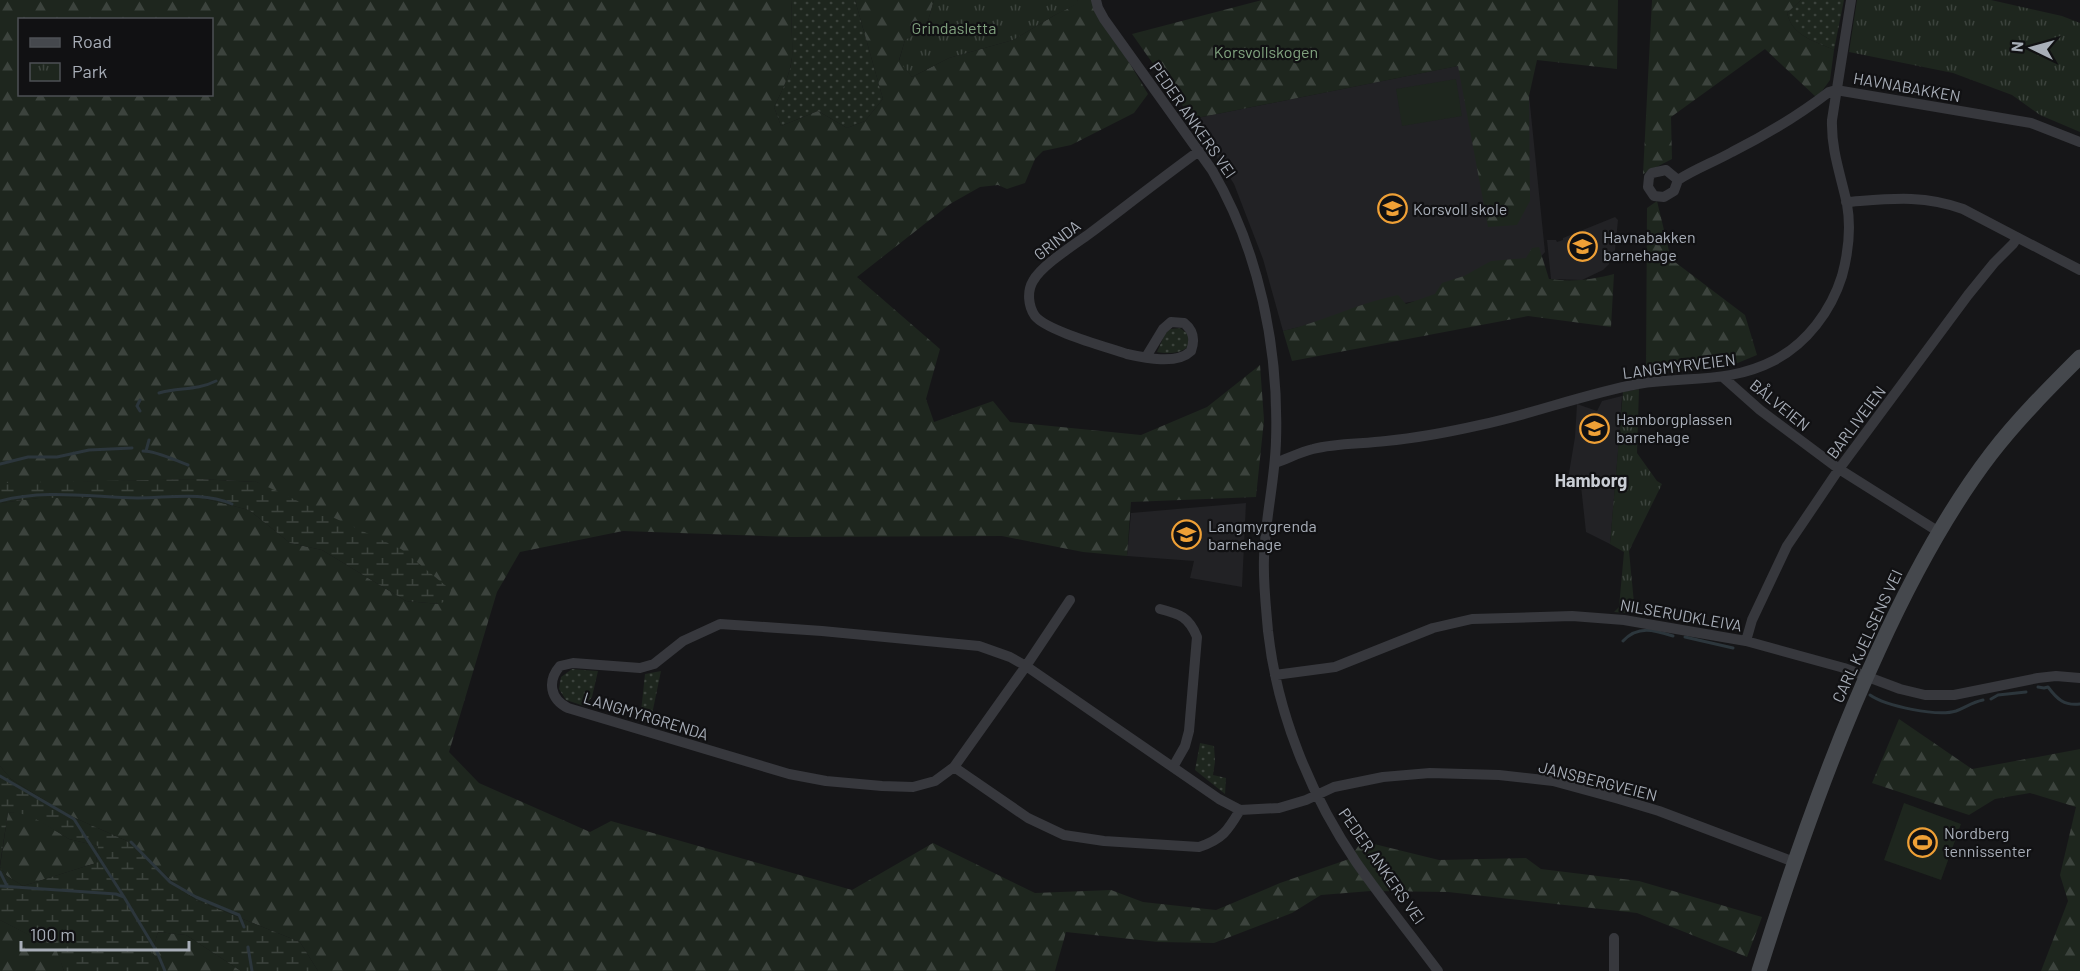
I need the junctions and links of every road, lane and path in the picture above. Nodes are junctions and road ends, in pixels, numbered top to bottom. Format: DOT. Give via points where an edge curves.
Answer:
graph roads {
  1 [pos="1096,0"];
  2 [pos="1851,0"];
  3 [pos="1836,90"];
  4 [pos="2080,142"];
  5 [pos="1199,151"];
  6 [pos="1678,180"];
  7 [pos="1846,202"];
  8 [pos="2017,238"];
  9 [pos="2080,270"];
  10 [pos="1146,357"];
  11 [pos="2080,357"];
  12 [pos="1724,378"];
  13 [pos="1275,463"];
  14 [pos="1839,469"];
  15 [pos="1939,532"];
  16 [pos="1070,600"];
  17 [pos="1160,609"];
  18 [pos="1746,641"];
  19 [pos="1026,666"];
  20 [pos="1275,675"];
  21 [pos="1866,676"];
  22 [pos="2080,678"];
  23 [pos="954,767"];
  24 [pos="1173,767"];
  25 [pos="1317,794"];
  26 [pos="1240,810"];
  27 [pos="1794,862"];
  28 [pos="1614,938"];
  29 [pos="1438,971"];
  30 [pos="1614,971"];
  31 [pos="1759,971"];
  1 -- 5 [label="street, PEDER ANKERS VEI" via="1104,19"];
  2 -- 3 [label="street, LANGMYRVEIEN"];
  3 -- 4 [label="street, HAVNABAKKEN" via="2031,123"];
  3 -- 6 [label="street, HAVNABAKKEN"];
  3 -- 7 [label="street, LANGMYRVEIEN" via="1832,133"];
  5 -- 10 [label="street, GRINDA" via="1060,255 1035,277 1030,287 1033,313 1048,326"];
  5 -- 13 [label="street, PEDER ANKERS VEI" via="1232,209 1260,291 1271,341"];
  7 -- 8 [label="street" via="1931,199 1962,209"];
  7 -- 12 [label="street, LANGMYRVEIEN" via="1849,229 1845,261 1821,319 1801,342 1777,359"];
  8 -- 9 [label="street"];
  8 -- 14 [label="street, BARLIVEIEN" via="1968,295"];
  10 -- 10 [label="street, GRINDA" via="1171,322 1184,323 1192,332 1193,347 1188,355"];
  11 -- 15 [label="main road, CARL KJELSENS VEI" via="2009,431"];
  12 -- 13 [label="street, LANGMYRVEIEN" via="1626,386 1480,425 1401,440 1314,449"];
  12 -- 14 [label="street, BÅLVEIEN"];
  13 -- 20 [label="street, PEDER ANKERS VEI" via="1264,558"];
  14 -- 15 [label="street, BÅLVEIEN"];
  14 -- 18 [label="street, BARLIVEIEN" via="1787,546"];
  15 -- 21 [label="main road, CARL KJELSENS VEI"];
  16 -- 19 [label="street, LANGMYRGRENDA"];
  17 -- 24 [label="street" via="1181,615 1197,637 1189,731"];
  18 -- 20 [label="street, NILSERUDKLEIVA" via="1624,620 1572,616 1472,619 1433,628 1335,667"];
  18 -- 21 [label="street, NILSERUDKLEIVA"];
  19 -- 23 [label="street, LANGMYRGRENDA"];
  19 -- 23 [label="street, LANGMYRGRENDA" via="979,646 720,624 683,641 654,664 640,668 573,663 560,666 552,678 553,693 568,708 789,774 913,788 935,781"];
  19 -- 24 [label="street, LANGMYRGRENDA"];
  20 -- 25 [label="street, PEDER ANKERS VEI" via="1293,738"];
  21 -- 22 [label="street, NILSERUDKLEIVA" via="1912,693 1938,696 2038,678"];
  21 -- 27 [label="main road, CARL KJELSENS VEI"];
  23 -- 26 [label="street" via="1044,827 1080,839 1199,847 1226,834"];
  24 -- 26 [label="street, LANGMYRGRENDA"];
  25 -- 26 [label="street" via="1279,808"];
  25 -- 27 [label="street, JANSBERGVEIEN" via="1358,781 1404,774 1498,775 1553,781 1659,811"];
  25 -- 29 [label="street, PEDER ANKERS VEI" via="1356,861"];
  27 -- 31 [label="main road, CARL KJELSENS VEI"];
  28 -- 30 [label="street"];
}
